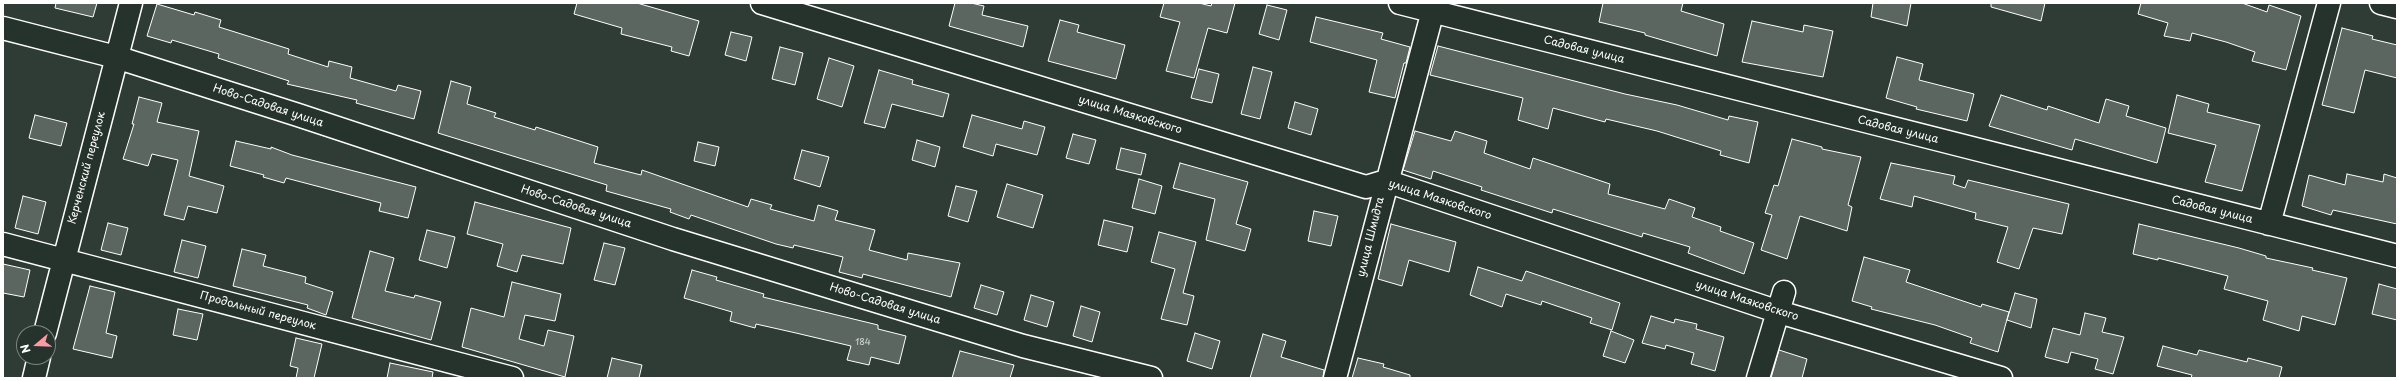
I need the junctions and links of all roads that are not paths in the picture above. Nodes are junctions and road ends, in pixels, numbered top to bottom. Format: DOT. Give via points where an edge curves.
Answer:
graph roads {
  1 [pos="131,3"];
  2 [pos="762,3"];
  3 [pos="1400,3"];
  4 [pos="2329,3"];
  5 [pos="2382,3"];
  6 [pos="1434,7"];
  7 [pos="2397,7"];
  8 [pos="3,28"];
  9 [pos="116,58"];
  10 [pos="1386,181"];
  11 [pos="2269,224"];
  12 [pos="3,244"];
  13 [pos="2397,256"];
  14 [pos="62,260"];
  15 [pos="1782,302"];
  16 [pos="47,325"];
  17 [pos="37,365"];
  18 [pos="34,378"];
  19 [pos="512,378"];
  20 [pos="1150,378"];
  21 [pos="1335,378"];
  22 [pos="1758,378"];
  23 [pos="2001,378"];
  1 -- 9 [label="street, Керченский переулок"];
  2 -- 10 [label="street, улица Маяковского" via="1366,187"];
  3 -- 6 [label="street, Садовая улица"];
  4 -- 11 [label="street"];
  5 -- 7 [label="street"];
  6 -- 10 [label="street, улица Шмидта"];
  6 -- 11 [label="street, Садовая улица"];
  8 -- 9 [label="street, Ново-Садовая улица"];
  9 -- 14 [label="street, Керченский переулок"];
  9 -- 20 [label="street, Ново-Садовая улица" via="298,115 673,239 1023,346"];
  10 -- 15 [label="street, улица Маяковского"];
  10 -- 21 [label="street, улица Шмидта"];
  11 -- 13 [label="street, Садовая улица"];
  12 -- 14 [label="street, Продольный переулок"];
  14 -- 16 [label="street, Керченский переулок"];
  14 -- 19 [label="street, Продольный переулок"];
  15 -- 22 [label="street"];
  15 -- 23 [label="street, улица Маяковского"];
  17 -- 18 [label="street"];
}
